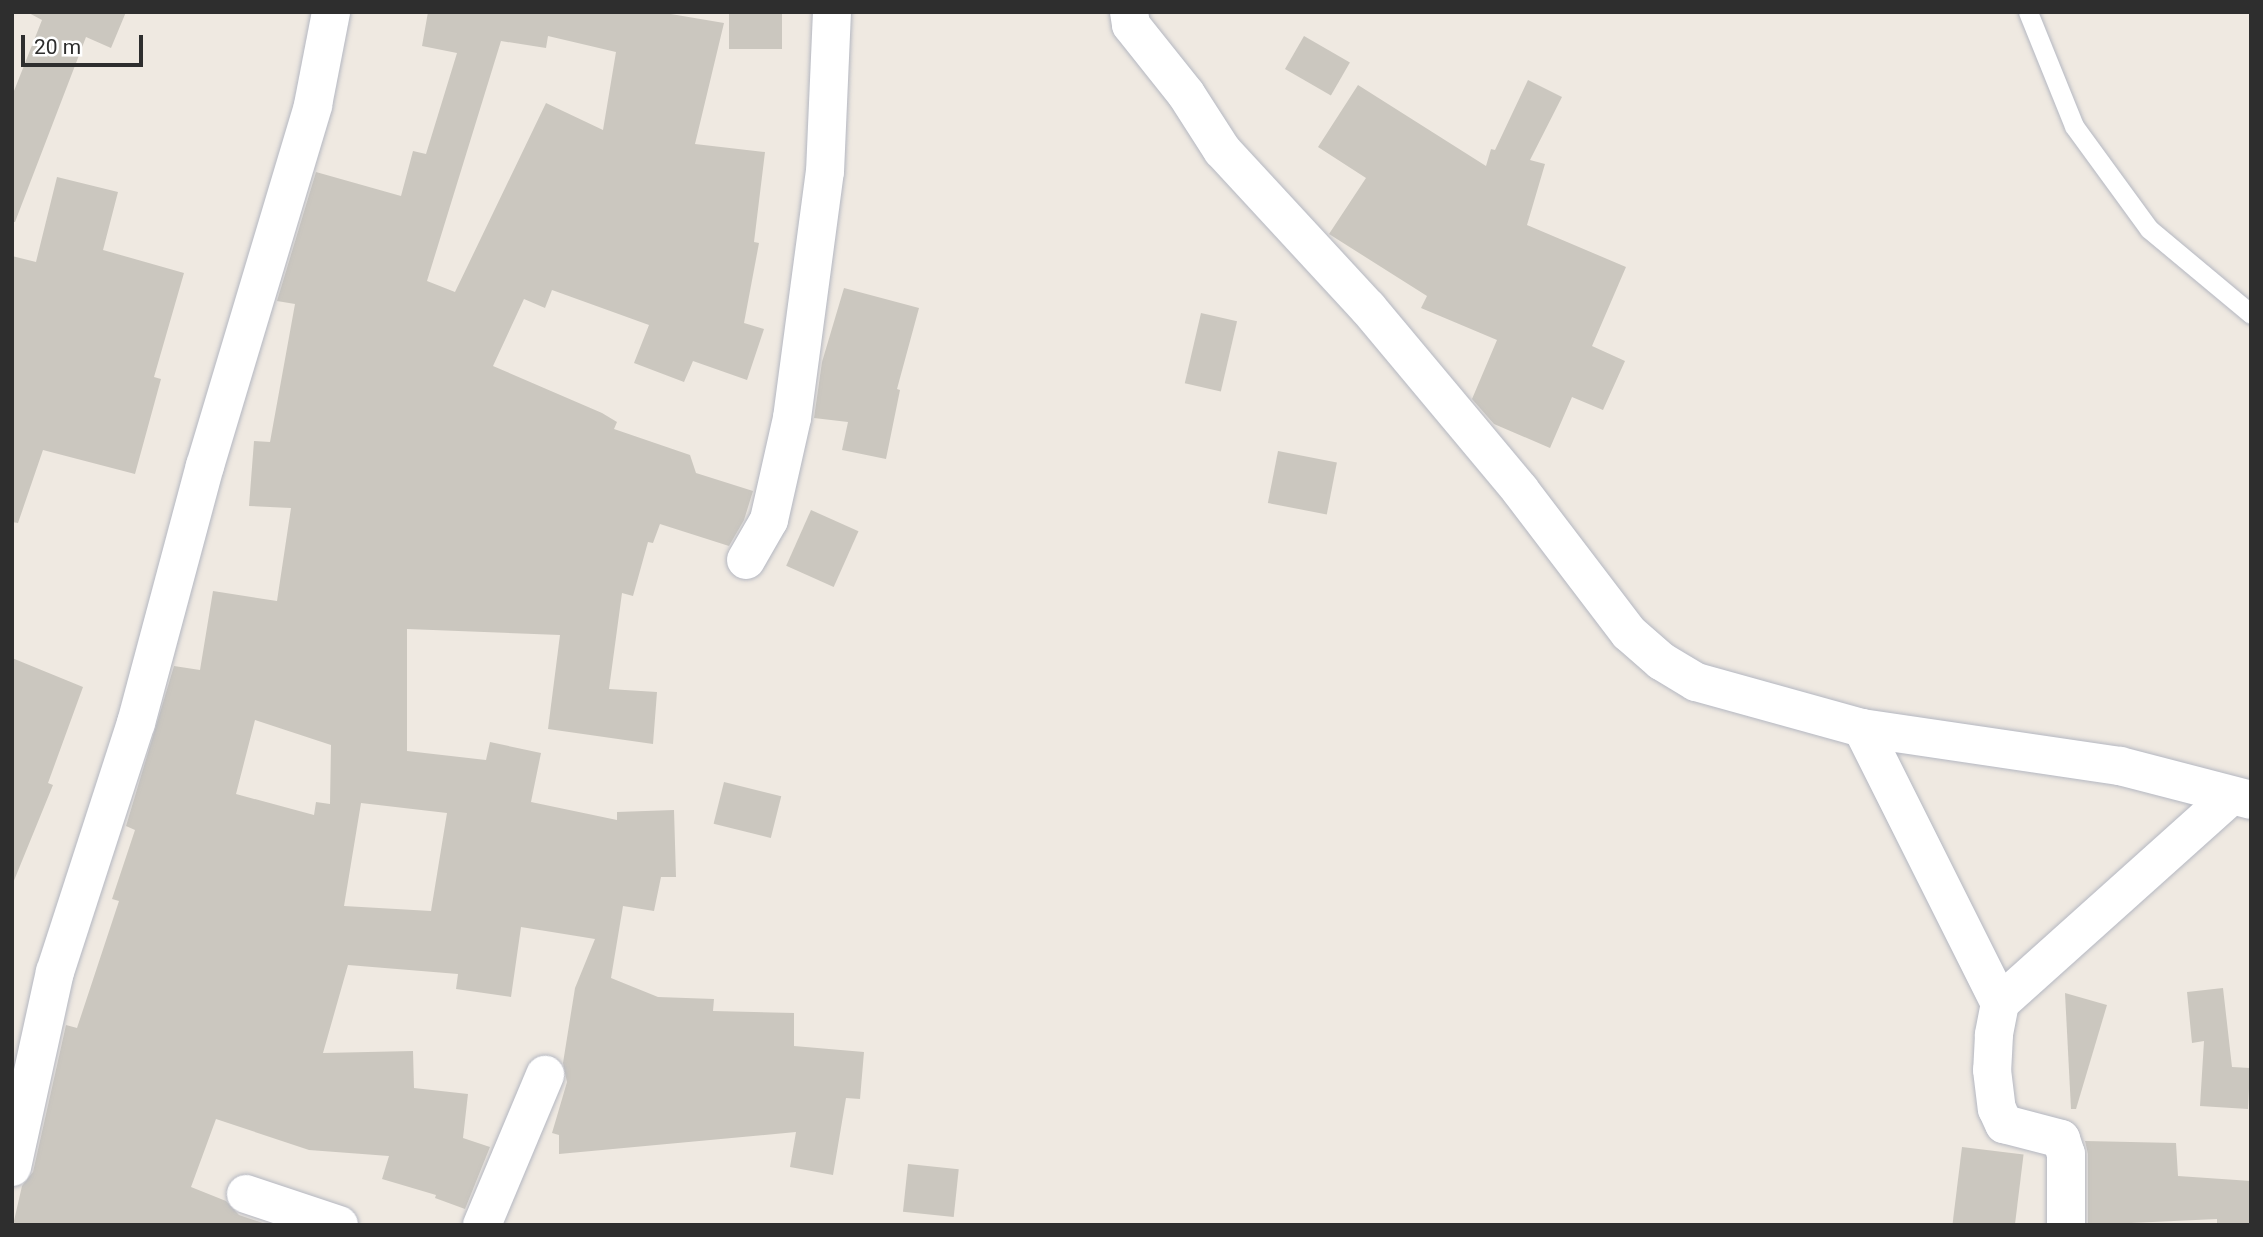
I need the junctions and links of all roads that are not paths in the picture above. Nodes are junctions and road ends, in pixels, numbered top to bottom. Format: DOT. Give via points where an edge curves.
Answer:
graph roads {
  1 [pos="331,12"];
  2 [pos="832,12"];
  3 [pos="1129,12"];
  4 [pos="2028,12"];
  5 [pos="2251,314"];
  6 [pos="746,560"];
  7 [pos="1862,728"];
  8 [pos="2241,798"];
  9 [pos="2000,1003"];
  10 [pos="545,1075"];
  11 [pos="12,1167"];
  12 [pos="246,1194"];
  13 [pos="339,1225"];
  14 [pos="482,1225"];
  15 [pos="2066,1225"];
  1 -- 11 [label="street" via="313,105 205,466 136,723 55,972"];
  2 -- 6 [label="street" via="825,172 792,418 769,520"];
  3 -- 7 [label="street" via="1132,25 1186,94 1222,150 1377,318 1520,490 1629,633 1661,661 1696,682"];
  4 -- 5 [label="lane" via="2074,126 2149,229"];
  7 -- 8 [label="street" via="2120,766"];
  7 -- 9 [label="street"];
  8 -- 9 [label="street"];
  9 -- 15 [label="street" via="1992,1070 1997,1109 2004,1124 2061,1139 2066,1154"];
  10 -- 14 [label="street"];
  12 -- 13 [label="street"];
}
